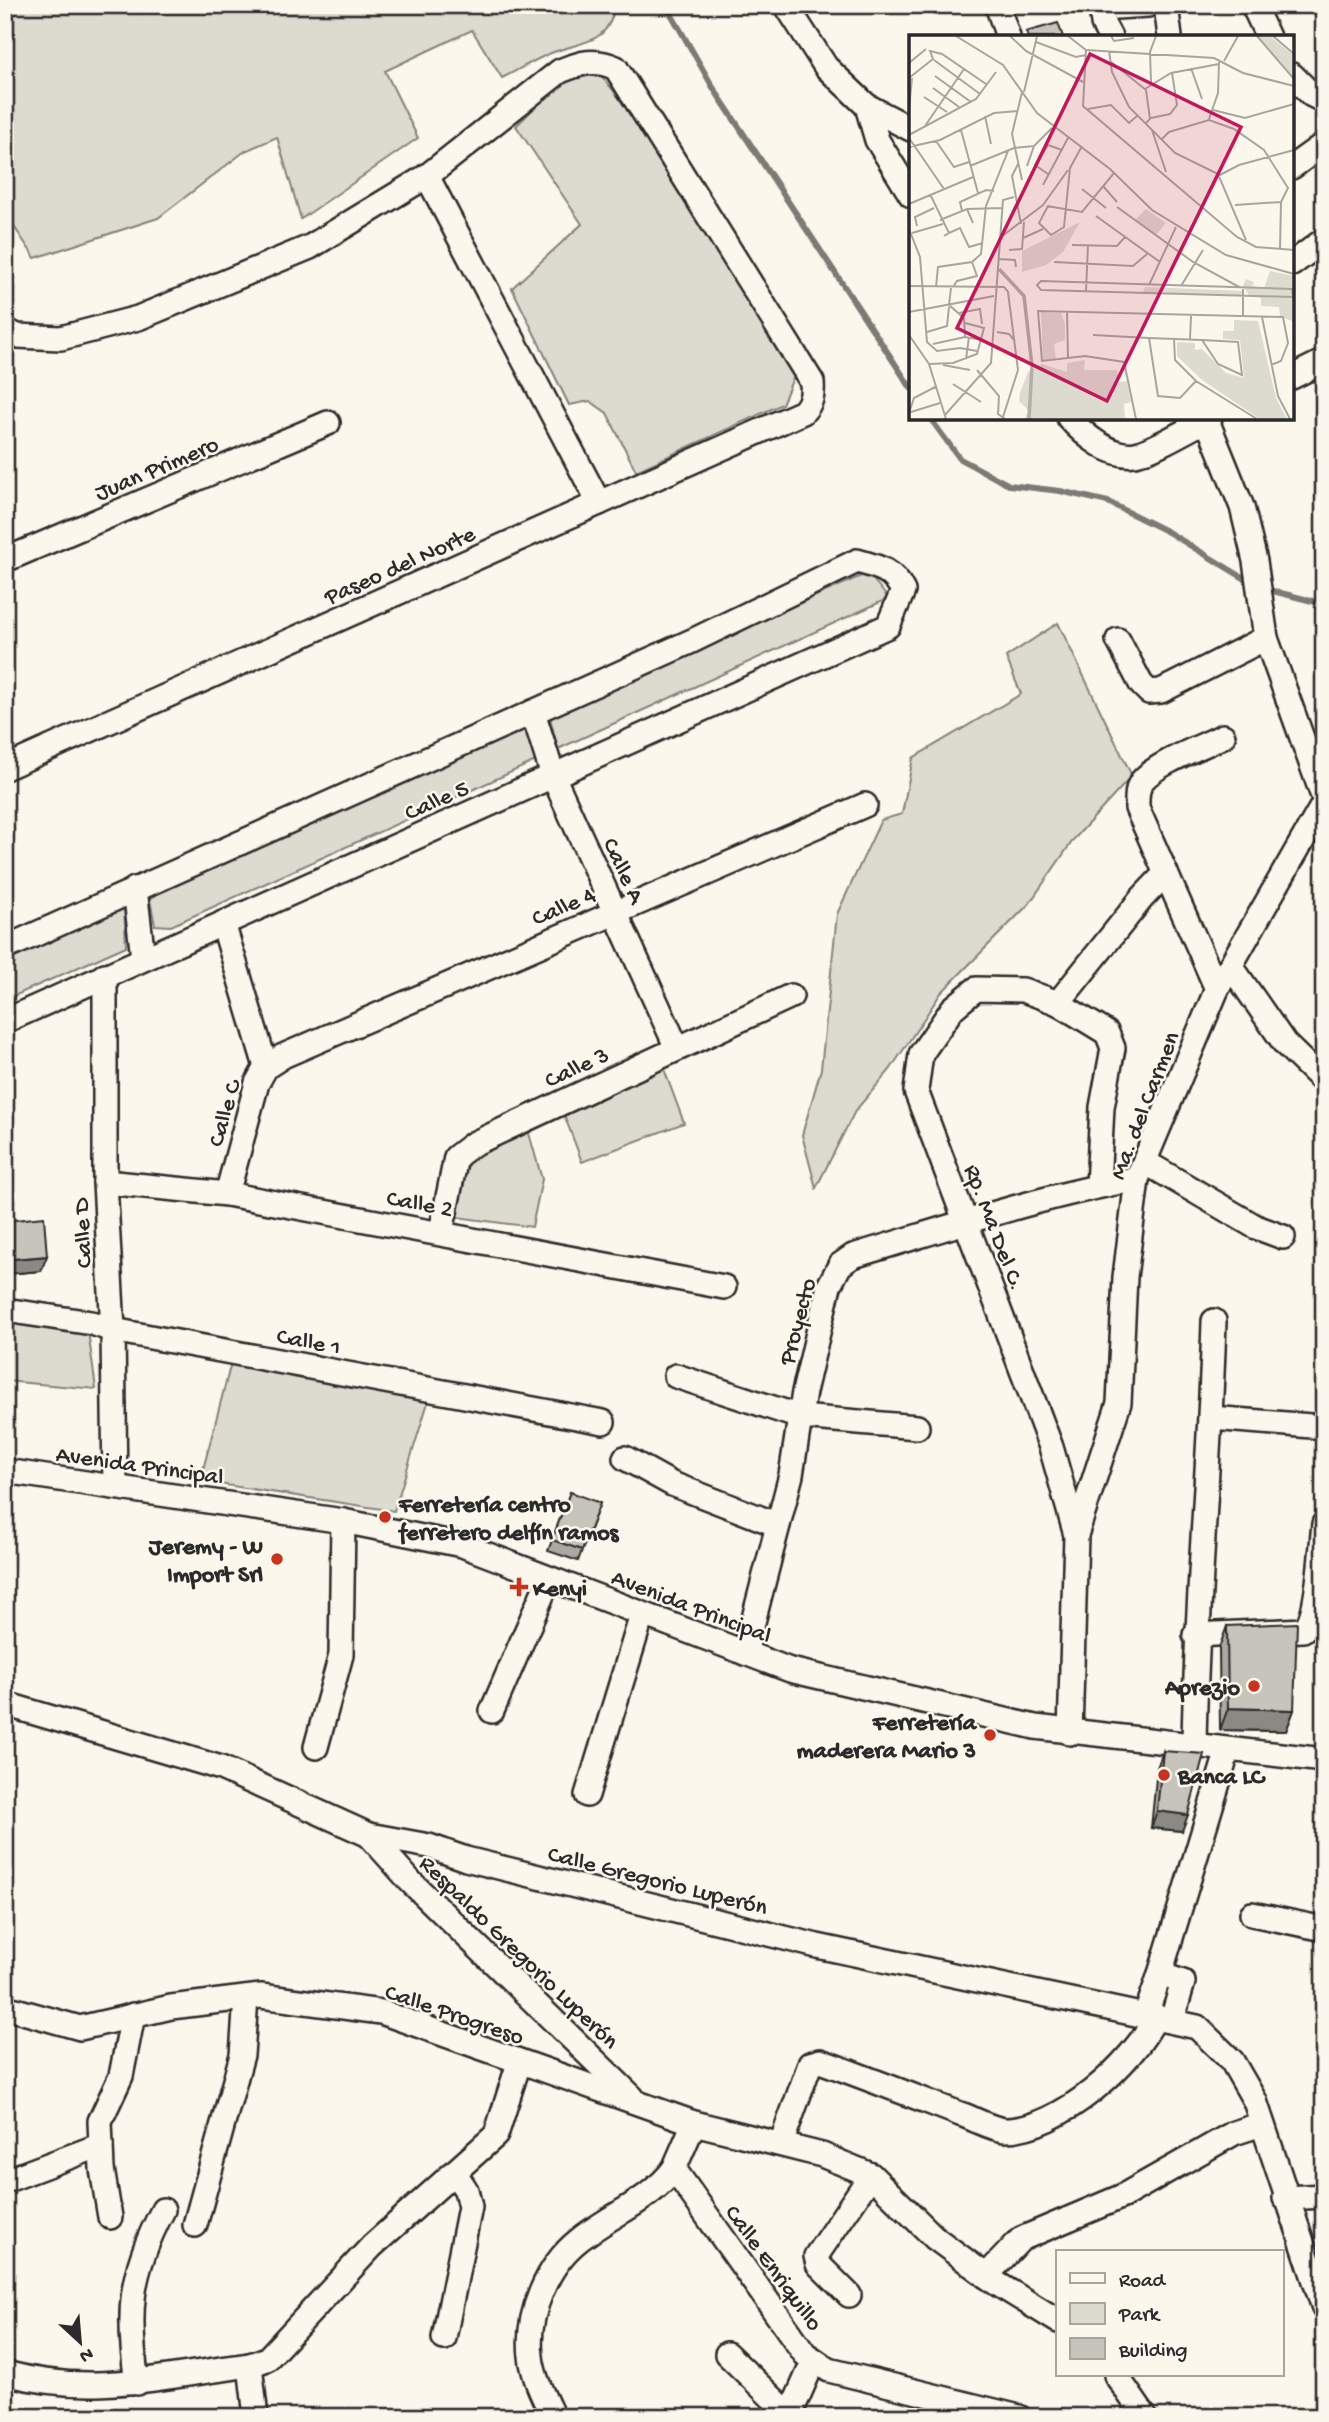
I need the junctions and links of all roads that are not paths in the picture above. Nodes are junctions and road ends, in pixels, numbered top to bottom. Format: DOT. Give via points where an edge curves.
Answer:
graph roads {
  1 [pos="786,5"];
  2 [pos="997,5"];
  3 [pos="1148,5"];
  4 [pos="1166,5"];
  5 [pos="1253,5"];
  6 [pos="1101,6"];
  7 [pos="1007,35"];
  8 [pos="1109,35"];
  9 [pos="1170,35"];
  10 [pos="1267,35"];
  11 [pos="1294,77"];
  12 [pos="1324,101"];
  13 [pos="867,106"];
  14 [pos="909,128"];
  15 [pos="1324,144"];
  16 [pos="1294,166"];
  17 [pos="427,176"];
  18 [pos="909,192"];
  19 [pos="1324,240"];
  20 [pos="1294,262"];
  21 [pos="5,330"];
  22 [pos="1324,361"];
  23 [pos="1294,376"];
  24 [pos="1072,420"];
  25 [pos="1205,420"];
  26 [pos="1207,420"];
  27 [pos="328,423"];
  28 [pos="599,503"];
  29 [pos="5,560"];
  30 [pos="1266,638"];
  31 [pos="1118,640"];
  32 [pos="533,712"];
  33 [pos="1223,736"];
  34 [pos="5,768"];
  35 [pos="553,776"];
  36 [pos="1324,801"];
  37 [pos="865,806"];
  38 [pos="1166,873"];
  39 [pos="135,889"];
  40 [pos="614,911"];
  41 [pos="223,923"];
  42 [pos="5,948"];
  43 [pos="144,958"];
  44 [pos="1231,966"];
  45 [pos="105,975"];
  46 [pos="1217,989"];
  47 [pos="792,996"];
  48 [pos="1058,1003"];
  49 [pos="5,1021"];
  50 [pos="677,1048"];
  51 [pos="274,1061"];
  52 [pos="1324,1082"];
  53 [pos="1141,1170"];
  54 [pos="105,1182"];
  55 [pos="1098,1186"];
  56 [pos="227,1194"];
  57 [pos="967,1223"];
  58 [pos="441,1232"];
  59 [pos="1283,1237"];
  60 [pos="724,1286"];
  61 [pos="5,1310"];
  62 [pos="1214,1321"];
  63 [pos="113,1330"];
  64 [pos="676,1376"];
  65 [pos="800,1417"];
  66 [pos="1211,1419"];
  67 [pos="603,1422"];
  68 [pos="917,1427"];
  69 [pos="1324,1427"];
  70 [pos="625,1458"];
  71 [pos="5,1471"];
  72 [pos="115,1487"];
  73 [pos="343,1521"];
  74 [pos="1324,1524"];
  75 [pos="778,1525"];
  76 [pos="1076,1535"];
  77 [pos="549,1579"];
  78 [pos="642,1615"];
  79 [pos="1195,1635"];
  80 [pos="745,1653"];
  81 [pos="5,1704"];
  82 [pos="492,1711"];
  83 [pos="1070,1733"];
  84 [pos="1194,1746"];
  85 [pos="316,1747"];
  86 [pos="1227,1750"];
  87 [pos="1324,1760"];
  88 [pos="587,1795"];
  89 [pos="369,1835"];
  90 [pos="1252,1914"];
  91 [pos="1324,1929"];
  92 [pos="246,1998"];
  93 [pos="5,2007"];
  94 [pos="133,2015"];
  95 [pos="1158,2016"];
  96 [pos="519,2063"];
  97 [pos="637,2102"];
  98 [pos="694,2123"];
  99 [pos="1262,2124"];
  100 [pos="780,2144"];
  101 [pos="101,2145"];
  102 [pos="674,2169"];
  103 [pos="455,2173"];
  104 [pos="871,2175"];
  105 [pos="5,2180"];
  106 [pos="1324,2196"];
  107 [pos="1285,2197"];
  108 [pos="163,2210"];
  109 [pos="110,2217"];
  110 [pos="195,2225"];
  111 [pos="986,2276"];
  112 [pos="849,2295"];
  113 [pos="1324,2308"];
  114 [pos="1056,2320"];
  115 [pos="444,2338"];
  116 [pos="727,2354"];
  117 [pos="814,2360"];
  118 [pos="250,2365"];
  119 [pos="5,2373"];
  120 [pos="1117,2376"];
  121 [pos="137,2383"];
  122 [pos="790,2416"];
  123 [pos="256,2417"];
  124 [pos="553,2417"];
  125 [pos="1019,2417"];
  126 [pos="1145,2417"];
  1 -- 13 [label="street" via="825,67"];
  2 -- 7 [label="street"];
  3 -- 6 [label="street"];
  4 -- 9 [label="street"];
  5 -- 10 [label="street"];
  6 -- 8 [label="street"];
  11 -- 12 [label="street"];
  13 -- 14 [label="street"];
  13 -- 18 [label="street" via="877,140"];
  15 -- 16 [label="street"];
  17 -- 21 [label="street" via="310,247 138,318 61,338 17,336"];
  17 -- 28 [label="street"];
  17 -- 28 [label="street, Paseo del Norte" via="560,71 583,62 603,62 615,68 812,382 811,404 803,412"];
  19 -- 20 [label="street"];
  22 -- 23 [label="street"];
  24 -- 25 [label="street" via="1087,437 1134,454"];
  26 -- 30 [label="street" via="1242,507"];
  27 -- 29 [label="street, Juan Primero"];
  28 -- 34 [label="street, Paseo del Norte"];
  30 -- 31 [label="street" via="1161,691 1149,692"];
  30 -- 36 [label="street"];
  32 -- 35 [label="street, Calle A"];
  32 -- 35 [label="street, Calle 5" via="857,561 885,568 898,578 903,591 888,626"];
  32 -- 39 [label="street"];
  33 -- 38 [label="street" via="1141,782 1137,808"];
  35 -- 40 [label="street, Calle A"];
  35 -- 41 [label="street, Calle 5"];
  36 -- 44 [label="street, Ma. del Carmen"];
  37 -- 40 [label="street, Calle 4"];
  38 -- 46 [label="street"];
  38 -- 48 [label="street"];
  39 -- 42 [label="street"];
  39 -- 43 [label="street"];
  40 -- 50 [label="street, Calle A"];
  40 -- 51 [label="street, Calle 4"];
  41 -- 43 [label="street, Calle 5"];
  41 -- 51 [label="street"];
  43 -- 45 [label="street, Calle 5"];
  44 -- 46 [label="street, Ma. del Carmen"];
  44 -- 52 [label="street" via="1285,1044"];
  45 -- 49 [label="street, Calle 5"];
  45 -- 54 [label="street, Calle D"];
  46 -- 53 [label="street, Ma. del Carmen"];
  47 -- 50 [label="street, Calle 3"];
  48 -- 55 [label="street" via="1107,1033 1113,1048 1102,1107"];
  48 -- 57 [label="street, Rp. Ma Del C." via="1023,990 976,989 953,1008 921,1054 916,1091"];
  50 -- 58 [label="street, Calle 3" via="473,1144 456,1157"];
  51 -- 56 [label="street, Calle C" via="257,1083"];
  53 -- 55 [label="street, Proyecto"];
  53 -- 59 [label="street"];
  53 -- 76 [label="street, Ma. del Carmen" via="1125,1277 1119,1403"];
  54 -- 56 [label="street, Calle 2"];
  54 -- 63 [label="street, Calle D"];
  55 -- 57 [label="street, Proyecto"];
  56 -- 58 [label="street, Calle 2"];
  57 -- 65 [label="street, Proyecto" via="853,1256 839,1265 829,1286"];
  57 -- 76 [label="street, Rp. Ma Del C." via="1051,1447"];
  58 -- 60 [label="street, Calle 2"];
  61 -- 63 [label="street, Calle 1"];
  62 -- 66 [label="street"];
  63 -- 67 [label="street, Calle 1"];
  63 -- 72 [label="street, Calle D"];
  64 -- 65 [label="street"];
  65 -- 68 [label="street"];
  65 -- 75 [label="street, Proyecto"];
  66 -- 69 [label="street"];
  66 -- 79 [label="street"];
  70 -- 75 [label="street" via="672,1484"];
  71 -- 72 [label="street, Avenida Principal"];
  72 -- 73 [label="street, Avenida Principal"];
  73 -- 77 [label="street, Avenida Principal" via="462,1545"];
  73 -- 85 [label="street" via="341,1655"];
  74 -- 79 [label="street" via="1313,1613 1307,1627"];
  75 -- 80 [label="street, Proyecto"];
  76 -- 83 [label="street"];
  77 -- 78 [label="street, Avenida Principal"];
  77 -- 82 [label="street"];
  78 -- 80 [label="street, Avenida Principal"];
  78 -- 88 [label="street"];
  79 -- 84 [label="street"];
  80 -- 83 [label="street, Avenida Principal" via="790,1670"];
  81 -- 89 [label="street, Calle Gregorio Luperón" via="221,1768"];
  83 -- 84 [label="street, Avenida Principal"];
  84 -- 86 [label="street, Avenida Principal"];
  86 -- 87 [label="street, Avenida Principal"];
  86 -- 95 [label="street" via="1160,1973 1183,1982"];
  89 -- 95 [label="street, Calle Gregorio Luperón" via="429,1846 817,1946"];
  89 -- 97 [label="street, Respaldo Gregorio Luperón" via="411,1882"];
  90 -- 91 [label="street"];
  92 -- 94 [label="street, Calle Progreso"];
  92 -- 96 [label="street, Calle Progreso" via="261,1996 381,2012"];
  92 -- 110 [label="street" via="242,2055"];
  93 -- 94 [label="street, Calle Progreso" via="80,2028"];
  94 -- 101 [label="street" via="121,2076 100,2120"];
  95 -- 99 [label="street, Calle Gregorio Luperón" via="1197,2027 1232,2061 1255,2101"];
  95 -- 100 [label="street" via="1128,2060 1091,2091 1040,2124 1003,2130 815,2061"];
  96 -- 97 [label="street, Calle Progreso"];
  96 -- 103 [label="street" via="496,2135"];
  97 -- 98 [label="street, Calle Progreso"];
  98 -- 100 [label="street, Calle Progreso"];
  98 -- 102 [label="street"];
  99 -- 107 [label="street, Calle Gregorio Luperón"];
  99 -- 111 [label="street" via="1234,2133 1124,2196 1021,2239"];
  100 -- 104 [label="street, Calle Progreso"];
  101 -- 105 [label="street"];
  101 -- 109 [label="street"];
  102 -- 117 [label="street, Calle Enriquillo" via="785,2327"];
  102 -- 124 [label="street" via="632,2206 578,2241 549,2274 532,2322 531,2356"];
  103 -- 115 [label="street" via="470,2207"];
  103 -- 118 [label="street" via="372,2246 267,2359"];
  104 -- 111 [label="street" via="935,2238"];
  104 -- 112 [label="street" via="816,2256 818,2264"];
  106 -- 107 [label="street"];
  107 -- 113 [label="street, Calle Gregorio Luperón"];
  108 -- 121 [label="street" via="132,2288 130,2332"];
  111 -- 114 [label="street"];
  116 -- 122 [label="street"];
  117 -- 122 [label="street"];
  117 -- 125 [label="street, Calle Enriquillo" via="829,2370"];
  118 -- 121 [label="street"];
  118 -- 123 [label="street"];
  119 -- 121 [label="street" via="43,2383"];
  120 -- 126 [label="street"];
}
